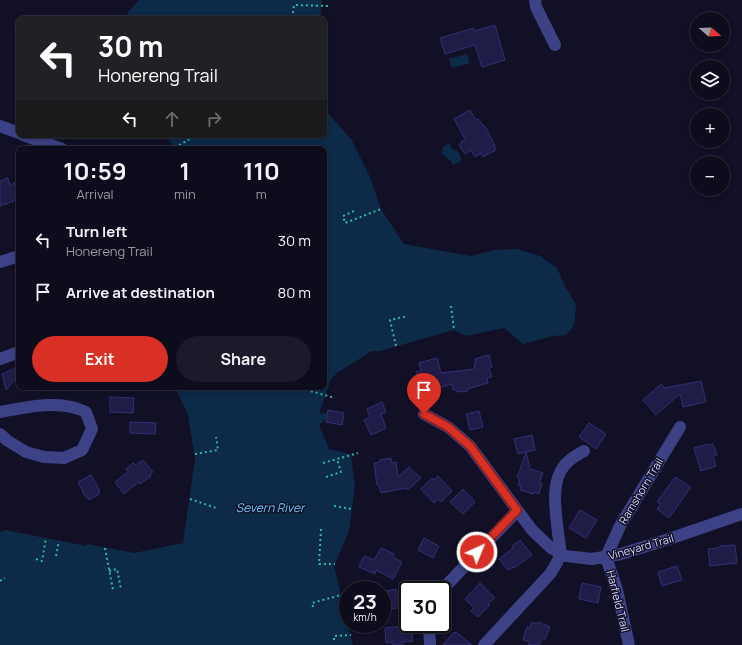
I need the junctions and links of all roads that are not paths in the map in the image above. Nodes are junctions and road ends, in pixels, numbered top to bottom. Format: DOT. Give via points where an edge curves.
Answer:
graph roads {
  1 [pos="535,0"];
  2 [pos="555,45"];
  3 [pos="0,126"];
  4 [pos="16,132"];
  5 [pos="31,138"];
  6 [pos="54,146"];
  7 [pos="16,257"];
  8 [pos="0,262"];
  9 [pos="16,353"];
  10 [pos="0,359"];
  11 [pos="0,412"];
  12 [pos="424,414"];
  13 [pos="680,427"];
  14 [pos="0,434"];
  15 [pos="584,451"];
  16 [pos="517,510"];
  17 [pos="742,514"];
  18 [pos="560,553"];
  19 [pos="606,557"];
  20 [pos="450,581"];
  21 [pos="429,633"];
  22 [pos="430,645"];
  23 [pos="484,645"];
  24 [pos="629,645"];
  1 -- 2 [label="street"];
  3 -- 4 [label="street"];
  5 -- 6 [label="street"];
  7 -- 8 [label="street"];
  9 -- 10 [label="street"];
  11 -- 14 [label="street" via="38,405 76,407 86,412 92,429 82,450 64,458 44,457 26,452"];
  12 -- 16 [label="street, Vineyard Trail" via="448,427 470,446"];
  13 -- 19 [label="street, Ramshorn Trail" via="620,526"];
  15 -- 18 [label="street" via="566,463 558,480 556,496"];
  16 -- 18 [label="street, Vineyard Trail" via="537,536"];
  16 -- 20 [label="street"];
  17 -- 19 [label="street, Vineyard Trail"];
  18 -- 19 [label="street, Vineyard Trail" via="578,558"];
  18 -- 23 [label="street" via="550,574"];
  19 -- 24 [label="street, Harfield Trail" via="617,590"];
  21 -- 22 [label="street"];
}
